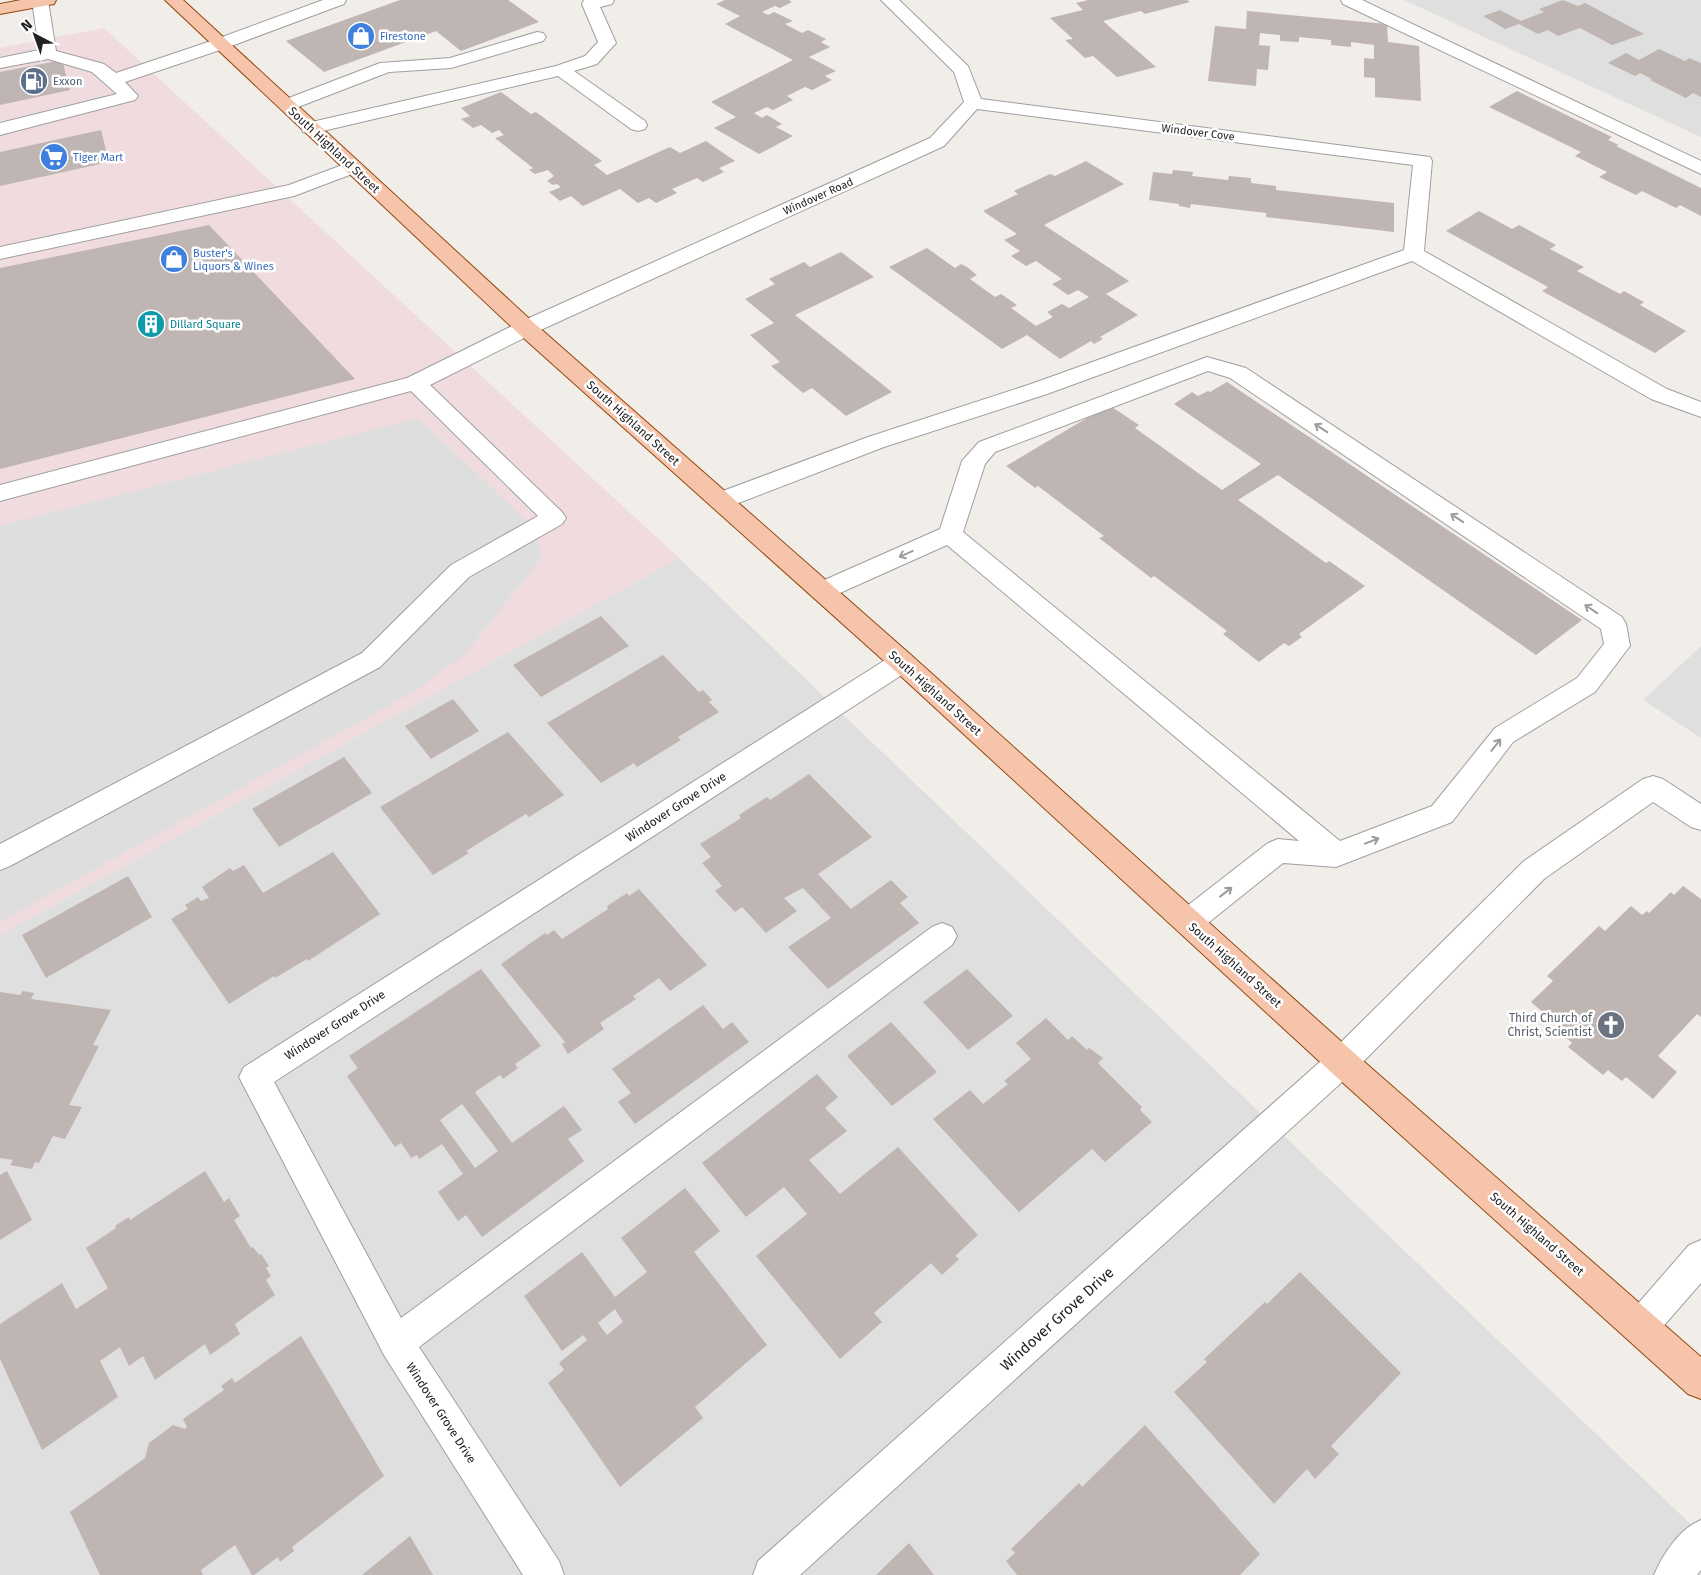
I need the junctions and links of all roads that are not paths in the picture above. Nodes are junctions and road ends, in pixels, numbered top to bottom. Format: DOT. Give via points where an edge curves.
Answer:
graph roads {
  1 [pos="173,0"];
  2 [pos="338,0"];
  3 [pos="606,0"];
  4 [pos="889,0"];
  5 [pos="1349,0"];
  6 [pos="44,1"];
  7 [pos="0,9"];
  8 [pos="537,37"];
  9 [pos="220,44"];
  10 [pos="48,54"];
  11 [pos="0,63"];
  12 [pos="560,70"];
  13 [pos="113,80"];
  14 [pos="974,102"];
  15 [pos="287,105"];
  16 [pos="638,125"];
  17 [pos="310,128"];
  18 [pos="0,129"];
  19 [pos="353,168"];
  20 [pos="1701,168"];
  21 [pos="0,252"];
  22 [pos="1414,253"];
  23 [pos="526,328"];
  24 [pos="415,383"];
  25 [pos="1701,410"];
  26 [pos="0,493"];
  27 [pos="720,500"];
  28 [pos="950,534"];
  29 [pos="822,591"];
  30 [pos="902,662"];
  31 [pos="1701,819"];
  32 [pos="1336,855"];
  33 [pos="0,858"];
  34 [pos="1188,922"];
  35 [pos="942,936"];
  36 [pos="1342,1062"];
  37 [pos="1701,1257"];
  38 [pos="1641,1326"];
  39 [pos="396,1343"];
  40 [pos="1701,1381"];
  41 [pos="1701,1539"];
  42 [pos="545,1575"];
  43 [pos="772,1575"];
  44 [pos="1672,1575"];
  1 -- 9 [label="main road, South Highland Street"];
  2 -- 9 [label="street"];
  3 -- 12 [label="street" via="590,4 607,43 591,60"];
  4 -- 14 [label="street" via="962,70"];
  5 -- 20 [label="street"];
  6 -- 7 [label="main road"];
  6 -- 10 [label="street"];
  8 -- 15 [label="street" via="451,63 386,67"];
  9 -- 13 [label="street"];
  9 -- 15 [label="main road, South Highland Street"];
  10 -- 11 [label="street"];
  10 -- 13 [label="street" via="98,68"];
  12 -- 16 [label="street"];
  12 -- 17 [label="street"];
  13 -- 18 [label="street" via="129,96"];
  14 -- 22 [label="street, Windover Cove" via="1423,161"];
  14 -- 23 [label="street, Windover Road" via="937,142"];
  15 -- 17 [label="main road, South Highland Street"];
  17 -- 19 [label="main road, South Highland Street"];
  19 -- 21 [label="street" via="294,190"];
  19 -- 23 [label="main road, South Highland Street"];
  22 -- 25 [label="street" via="1659,394"];
  22 -- 27 [label="street" via="1181,339 876,442"];
  23 -- 24 [label="street, Windover Road"];
  23 -- 27 [label="main road, South Highland Street"];
  24 -- 26 [label="street, Windover Road"];
  24 -- 33 [label="street" via="554,518 460,571 371,660"];
  27 -- 29 [label="main road, South Highland Street"];
  28 -- 29 [label="street, one-way"];
  28 -- 32 [label="street"];
  32 -- 28 [label="street, one-way" via="1442,814 1504,735 1586,686 1618,646 1613,624 1238,373 1208,364 987,447 974,461"];
  29 -- 30 [label="main road, South Highland Street"];
  30 -- 34 [label="main road, South Highland Street"];
  30 -- 39 [label="street, Windover Grove Drive" via="255,1077"];
  31 -- 36 [label="street, Windover Grove Drive" via="1653,787 1534,870"];
  34 -- 32 [label="street, one-way" via="1278,851"];
  34 -- 36 [label="main road, South Highland Street"];
  35 -- 39 [label="street"];
  36 -- 38 [label="main road, South Highland Street"];
  36 -- 43 [label="street, Windover Grove Drive"];
  37 -- 38 [label="street"];
  38 -- 40 [label="main road, South Highland Street"];
  39 -- 42 [label="street, Windover Grove Drive"];
  41 -- 44 [label="street"];
}
